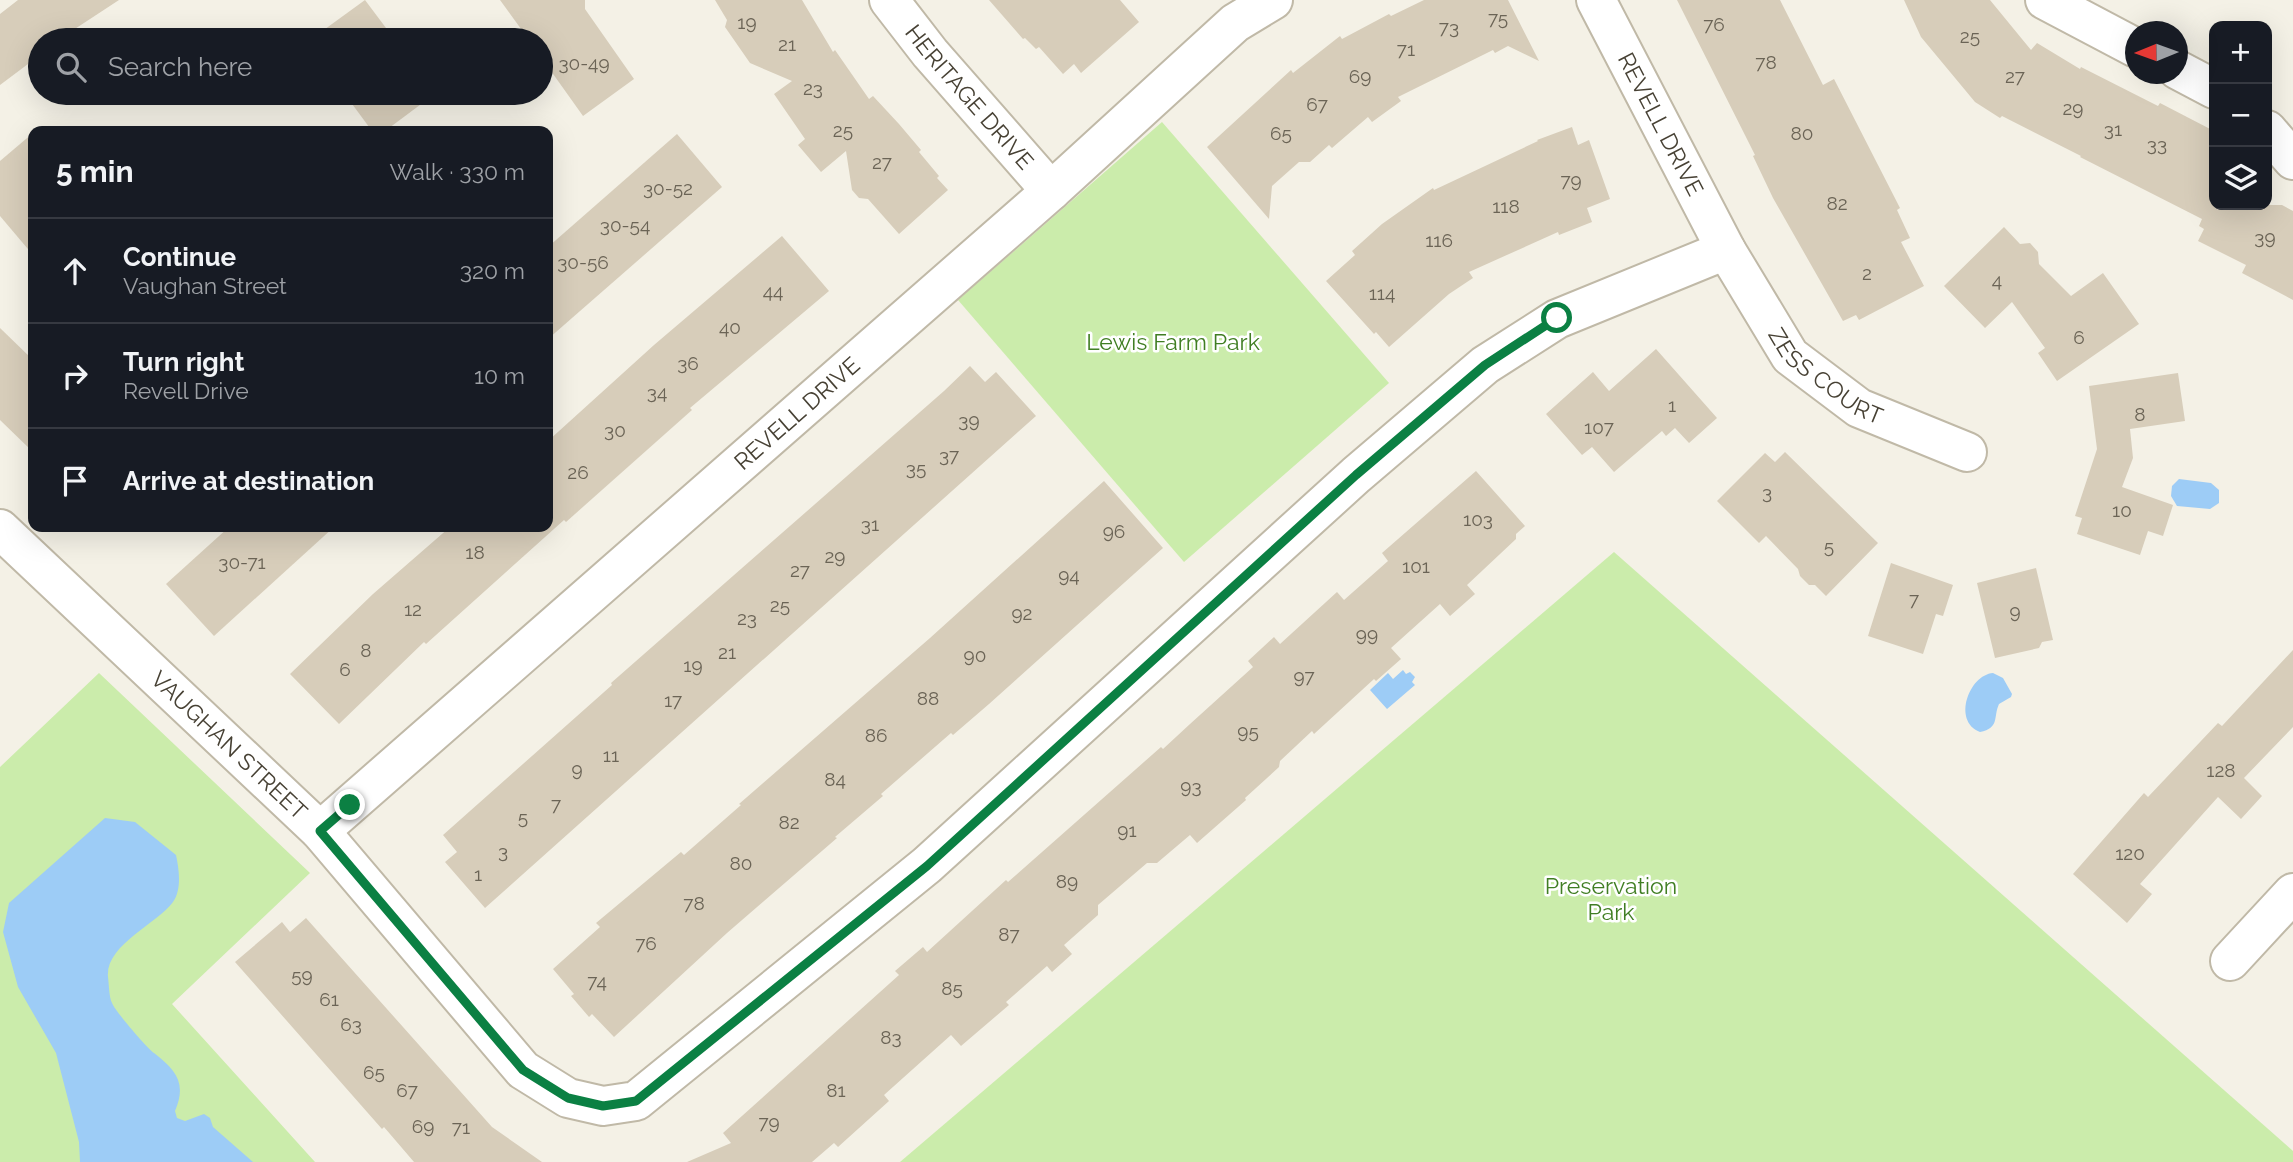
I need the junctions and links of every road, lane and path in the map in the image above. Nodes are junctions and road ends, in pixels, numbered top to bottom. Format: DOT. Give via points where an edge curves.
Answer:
graph roads {
  1 [pos="889,0"];
  2 [pos="1273,0"];
  3 [pos="1596,0"];
  4 [pos="2045,0"];
  5 [pos="2125,42"];
  6 [pos="2188,75"];
  7 [pos="2209,86"];
  8 [pos="2272,136"];
  9 [pos="2293,160"];
  10 [pos="1051,191"];
  11 [pos="1726,250"];
  12 [pos="1968,452"];
  13 [pos="0,529"];
  14 [pos="320,831"];
  15 [pos="2293,893"];
  16 [pos="2230,961"];
  1 -- 10 [label="street, HERITAGE DRIVE"];
  2 -- 10 [label="street, REVELL DRIVE" via="1235,23"];
  3 -- 11 [label="street, REVELL DRIVE"];
  4 -- 5 [label="street"];
  6 -- 7 [label="street"];
  8 -- 9 [label="street"];
  10 -- 14 [label="street, REVELL DRIVE"];
  11 -- 12 [label="street, ZESS COURT" via="1790,356 1859,408"];
  11 -- 14 [label="street, VAUGHAN STREET" via="1557,318 1485,365 1346,484 927,866 636,1101 603,1106 568,1098 523,1070"];
  13 -- 14 [label="street, VAUGHAN STREET"];
  15 -- 16 [label="street"];
}
